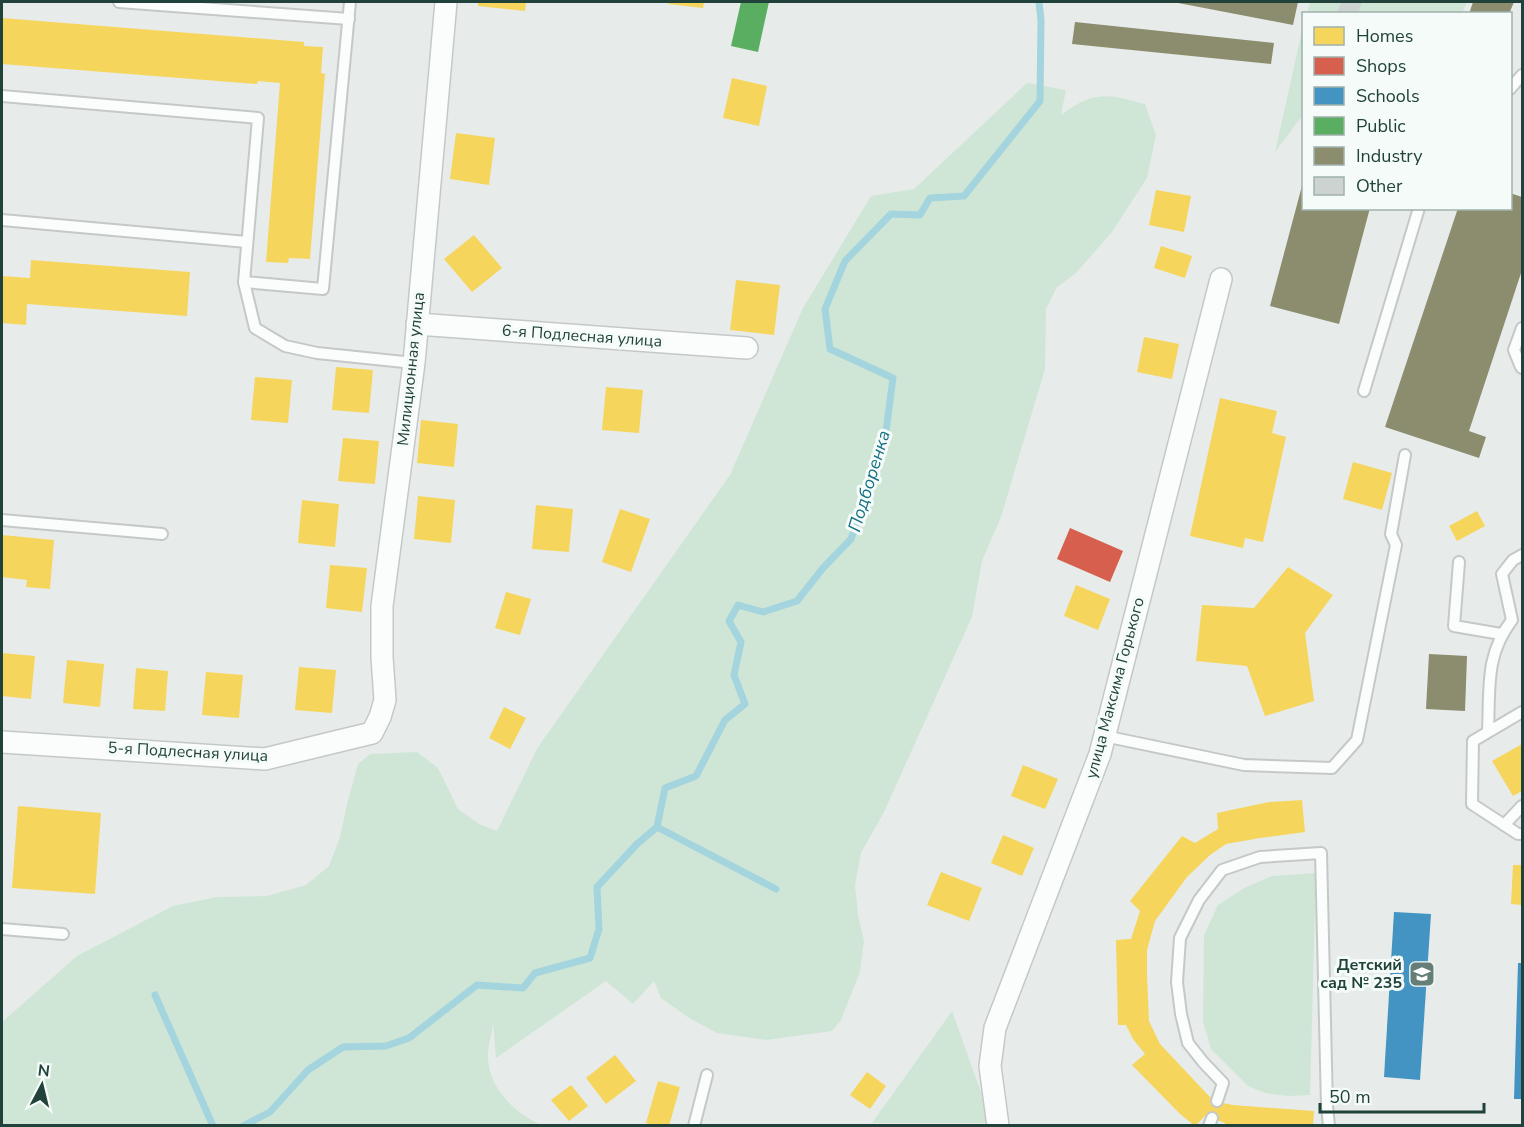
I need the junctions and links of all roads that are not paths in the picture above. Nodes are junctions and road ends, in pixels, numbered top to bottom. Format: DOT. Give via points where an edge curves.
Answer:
graph roads {
  1 [pos="119,2"];
  2 [pos="351,2"];
  3 [pos="446,2"];
  4 [pos="349,19"];
  5 [pos="1522,75"];
  6 [pos="1512,87"];
  7 [pos="2,96"];
  8 [pos="1418,210"];
  9 [pos="2,220"];
  10 [pos="248,242"];
  11 [pos="1221,279"];
  12 [pos="244,282"];
  13 [pos="417,324"];
  14 [pos="1522,328"];
  15 [pos="747,348"];
  16 [pos="414,363"];
  17 [pos="1522,368"];
  18 [pos="1364,391"];
  19 [pos="1405,455"];
  20 [pos="2,520"];
  21 [pos="162,534"];
  22 [pos="1522,555"];
  23 [pos="1459,562"];
  24 [pos="1501,634"];
  25 [pos="1522,712"];
  26 [pos="1488,731"];
  27 [pos="372,733"];
  28 [pos="1104,736"];
  29 [pos="2,742"];
  30 [pos="1522,806"];
  31 [pos="1503,825"];
  32 [pos="1522,834"];
  33 [pos="2,929"];
  34 [pos="63,934"];
  35 [pos="707,1075"];
  36 [pos="1217,1101"];
  37 [pos="694,1125"];
  38 [pos="998,1125"];
  39 [pos="1329,1125"];
  1 -- 4 [label="lane"];
  2 -- 4 [label="lane"];
  3 -- 13 [label="street, Милиционная улица"];
  4 -- 12 [label="lane" via="323,289"];
  5 -- 6 [label="lane"];
  7 -- 10 [label="lane" via="258,118"];
  8 -- 18 [label="lane"];
  9 -- 10 [label="lane"];
  10 -- 12 [label="lane"];
  11 -- 28 [label="street, улица Максима Горького"];
  12 -- 16 [label="lane" via="255,328 285,345 317,353"];
  13 -- 15 [label="street, 6-я Подлесная улица"];
  13 -- 16 [label="street, Милиционная улица"];
  14 -- 17 [label="lane" via="1514,350"];
  16 -- 27 [label="street, Милиционная улица" via="382,606 385,700"];
  19 -- 28 [label="lane" via="1391,534 1396,545 1357,740 1332,768 1244,765"];
  20 -- 21 [label="lane"];
  22 -- 24 [label="lane" via="1502,574 1512,620"];
  23 -- 24 [label="lane" via="1454,626"];
  24 -- 26 [label="lane" via="1491,662"];
  25 -- 26 [label="lane"];
  26 -- 31 [label="lane" via="1473,741 1472,804"];
  27 -- 29 [label="street, 5-я Подлесная улица" via="265,759"];
  28 -- 38 [label="street, улица Максима Горького" via="995,1028 990,1066"];
  30 -- 31 [label="lane"];
  31 -- 32 [label="lane"];
  33 -- 34 [label="lane"];
  35 -- 37 [label="lane"];
  36 -- 39 [label="lane" via="1223,1083 1188,1042 1181,1014 1177,982 1180,938 1199,900 1222,870 1260,857 1321,853"];
}
